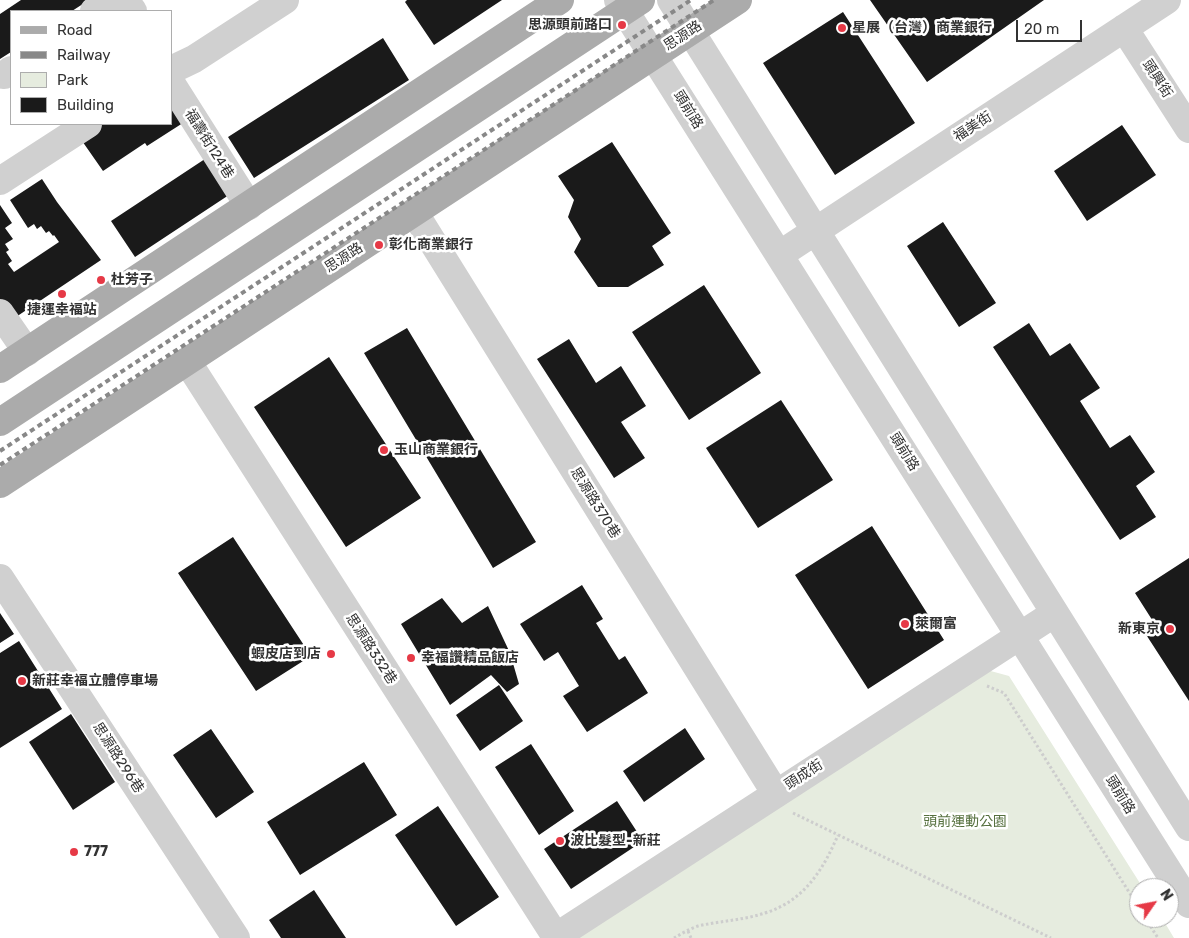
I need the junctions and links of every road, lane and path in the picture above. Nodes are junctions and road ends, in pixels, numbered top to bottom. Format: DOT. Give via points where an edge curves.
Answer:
graph roads {
  1 [pos="110,0"];
  2 [pos="560,0"];
  3 [pos="671,0"];
  4 [pos="738,0"];
  5 [pos="1167,0"];
  6 [pos="273,3"];
  7 [pos="628,4"];
  8 [pos="95,10"];
  9 [pos="1124,28"];
  10 [pos="690,31"];
  11 [pos="653,55"];
  12 [pos="172,70"];
  13 [pos="172,84"];
  14 [pos="86,125"];
  15 [pos="1189,129"];
  16 [pos="0,181"];
  17 [pos="249,206"];
  18 [pos="414,212"];
  19 [pos="816,231"];
  20 [pos="779,254"];
  21 [pos="0,312"];
  22 [pos="27,352"];
  23 [pos="187,361"];
  24 [pos="0,369"];
  25 [pos="0,422"];
  26 [pos="0,484"];
  27 [pos="0,578"];
  28 [pos="1055,613"];
  29 [pos="1020,636"];
  30 [pos="985,686"];
  31 [pos="783,803"];
  32 [pos="1189,827"];
  33 [pos="838,835"];
  34 [pos="1129,892"];
  35 [pos="1189,904"];
  36 [pos="688,930"];
  37 [pos="555,937"];
  38 [pos="236,938"];
  39 [pos="674,938"];
  40 [pos="691,938"];
  41 [pos="1051,938"];
  1 -- 8 [label="street"];
  2 -- 17 [label="main road"];
  3 -- 10 [label="street"];
  4 -- 10 [label="main road, 思源路"];
  5 -- 9 [label="street, 福美街"];
  6 -- 12 [label="street" via="194,59"];
  7 -- 11 [label="street, 頭前路"];
  7 -- 25 [label="main road"];
  9 -- 15 [label="street, 頭興街"];
  9 -- 19 [label="street, 福美街"];
  10 -- 11 [label="main road, 思源路"];
  10 -- 19 [label="street"];
  11 -- 18 [label="main road, 思源路"];
  11 -- 20 [label="street, 頭前路"];
  13 -- 17 [label="street, 福壽街124巷"];
  14 -- 16 [label="street"];
  17 -- 22 [label="main road"];
  18 -- 23 [label="main road, 思源路"];
  18 -- 31 [label="street, 思源路370巷"];
  19 -- 20 [label="street, 福美街"];
  19 -- 28 [label="street"];
  20 -- 29 [label="street, 頭前路"];
  21 -- 22 [label="street"];
  22 -- 24 [label="main road"];
  23 -- 26 [label="main road, 思源路"];
  23 -- 37 [label="street, 思源路332巷"];
  27 -- 38 [label="street, 思源路296巷"];
  28 -- 29 [label="street, 頭成街"];
  28 -- 32 [label="street"];
  29 -- 31 [label="street, 頭成街"];
  29 -- 35 [label="street, 頭前路"];
  30 -- 34 [label="path" via="1004,693"];
  31 -- 33 [label="path"];
  31 -- 37 [label="street, 頭成街"];
  33 -- 36 [label="path" via="812,882 792,900 766,913"];
  33 -- 41 [label="path"];
  36 -- 39 [label="path"];
  36 -- 40 [label="path"];
}
